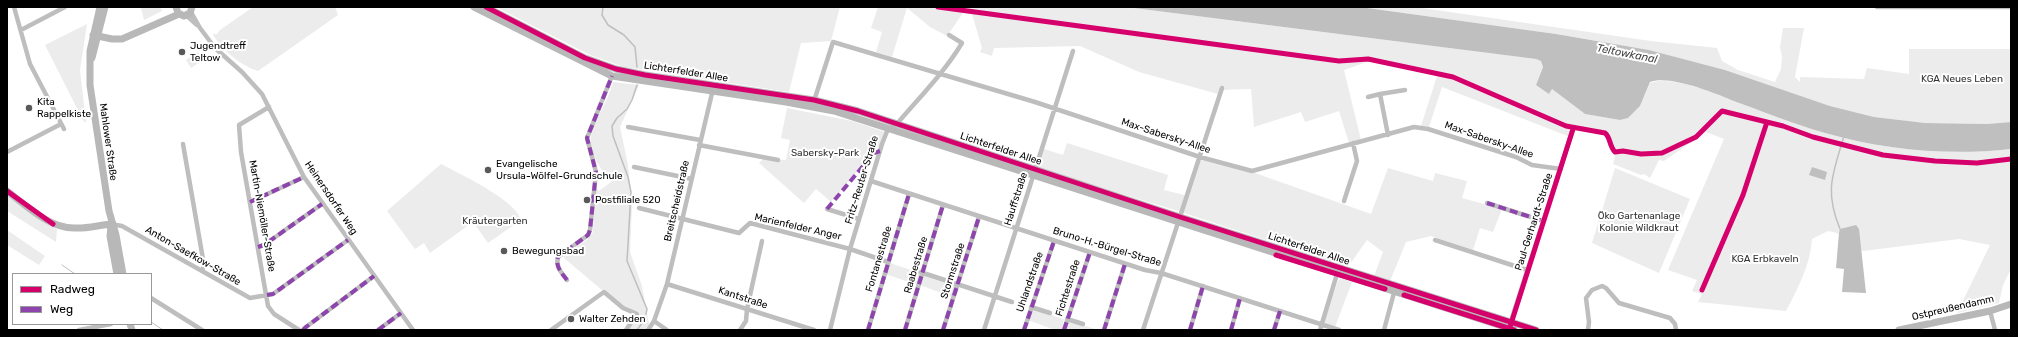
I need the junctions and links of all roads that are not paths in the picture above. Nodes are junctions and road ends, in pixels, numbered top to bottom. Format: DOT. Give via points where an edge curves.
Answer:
graph roads {
  1 [pos="14,7"];
  2 [pos="65,7"];
  3 [pos="100,7"];
  4 [pos="105,7"];
  5 [pos="474,7"];
  6 [pos="486,7"];
  7 [pos="1878,7"];
  8 [pos="2011,7"];
  9 [pos="183,11"];
  10 [pos="21,30"];
  11 [pos="949,35"];
  12 [pos="95,36"];
  13 [pos="1073,51"];
  14 [pos="940,74"];
  15 [pos="612,76"];
  16 [pos="713,88"];
  17 [pos="1222,88"];
  18 [pos="1405,90"];
  19 [pos="1380,94"];
  20 [pos="1368,96"];
  21 [pos="814,103"];
  22 [pos="268,107"];
  23 [pos="1055,109"];
  24 [pos="61,124"];
  25 [pos="896,125"];
  26 [pos="628,127"];
  27 [pos="64,129"];
  28 [pos="888,129"];
  29 [pos="1574,129"];
  30 [pos="1388,135"];
  31 [pos="700,142"];
  32 [pos="1353,143"];
  33 [pos="183,144"];
  34 [pos="7,152"];
  35 [pos="1200,157"];
  36 [pos="778,160"];
  37 [pos="634,167"];
  38 [pos="1560,170"];
  39 [pos="1034,173"];
  40 [pos="304,177"];
  41 [pos="692,179"];
  42 [pos="871,181"];
  43 [pos="7,191"];
  44 [pos="909,194"];
  45 [pos="1344,201"];
  46 [pos="250,202"];
  47 [pos="1487,203"];
  48 [pos="322,204"];
  49 [pos="943,205"];
  50 [pos="639,208"];
  51 [pos="827,209"];
  52 [pos="979,217"];
  53 [pos="682,219"];
  54 [pos="859,219"];
  55 [pos="1179,220"];
  56 [pos="1543,222"];
  57 [pos="111,224"];
  58 [pos="1016,229"];
  59 [pos="348,240"];
  60 [pos="762,240"];
  61 [pos="1435,240"];
  62 [pos="1054,241"];
  63 [pos="258,247"];
  64 [pos="850,249"];
  65 [pos="1090,252"];
  66 [pos="888,262"];
  67 [pos="1125,264"];
  68 [pos="914,270"];
  69 [pos="1528,270"];
  70 [pos="202,271"];
  71 [pos="117,273"];
  72 [pos="123,273"];
  73 [pos="923,273"];
  74 [pos="1161,273"];
  75 [pos="1337,274"];
  76 [pos="374,276"];
  77 [pos="567,280"];
  78 [pos="667,284"];
  79 [pos="958,284"];
  80 [pos="1203,286"];
  81 [pos="1395,289"];
  82 [pos="267,295"];
  83 [pos="995,296"];
  84 [pos="1240,298"];
  85 [pos="152,299"];
  86 [pos="1012,302"];
  87 [pos="2011,304"];
  88 [pos="1031,307"];
  89 [pos="746,309"];
  90 [pos="1990,311"];
  91 [pos="1280,312"];
  92 [pos="401,313"];
  93 [pos="1050,313"];
  94 [pos="1067,319"];
  95 [pos="654,321"];
  96 [pos="1511,321"];
  97 [pos="1083,324"];
  98 [pos="1321,324"];
  99 [pos="106,325"];
  100 [pos="1512,329"];
  101 [pos="80,330"];
  102 [pos="202,330"];
  103 [pos="299,330"];
  104 [pos="303,330"];
  105 [pos="378,330"];
  106 [pos="413,330"];
  107 [pos="551,330"];
  108 [pos="626,330"];
  109 [pos="648,330"];
  110 [pos="667,330"];
  111 [pos="740,330"];
  112 [pos="814,330"];
  113 [pos="830,330"];
  114 [pos="868,330"];
  115 [pos="905,330"];
  116 [pos="943,330"];
  117 [pos="984,330"];
  118 [pos="1024,330"];
  119 [pos="1064,330"];
  120 [pos="1104,330"];
  121 [pos="1143,330"];
  122 [pos="1190,330"];
  123 [pos="1231,330"];
  124 [pos="1274,330"];
  125 [pos="1320,330"];
  126 [pos="1339,330"];
  127 [pos="1384,330"];
  128 [pos="1536,330"];
  129 [pos="1588,330"];
  130 [pos="1676,330"];
  131 [pos="1903,330"];
  132 [pos="1995,330"];
  1 -- 10 [label="street"];
  2 -- 10 [label="street"];
  3 -- 12 [label="main road, Mahlower Straße"];
  4 -- 12 [label="main road, Mahlower Straße"];
  5 -- 15 [label="main road, Lichterfelder Allee"];
  6 -- 16 [label="main road, Lichterfelder Allee" via="585,58 604,65"];
  7 -- 8 [label="street"];
  9 -- 12 [label="main road" via="122,39"];
  9 -- 22 [label="street, Heinersdorfer Weg" via="218,51 257,88"];
  10 -- 24 [label="street" via="30,64"];
  11 -- 14 [label="street" via="962,43"];
  12 -- 57 [label="main road, Mahlower Straße" via="90,62 90,84"];
  13 -- 23 [label="street, Hauffstraße"];
  14 -- 21 [label="street, Max-Sabersky-Allee" via="833,42"];
  14 -- 23 [label="street, Max-Sabersky-Allee"];
  14 -- 25 [label="street"];
  15 -- 16 [label="main road, Lichterfelder Allee"];
  15 -- 77 [label="street" via="587,138 596,172 590,230 585,238 556,262"];
  16 -- 21 [label="main road, Lichterfelder Allee"];
  16 -- 31 [label="street, Breitscheidstraße"];
  17 -- 35 [label="street"];
  18 -- 19 [label="street"];
  19 -- 20 [label="street"];
  19 -- 30 [label="street"];
  21 -- 25 [label="main road, Lichterfelder Allee" via="858,111"];
  21 -- 28 [label="main road, Lichterfelder Allee"];
  22 -- 40 [label="street, Heinersdorfer Weg"];
  22 -- 46 [label="street, Martin-Niemöller-Straße" via="244,121 238,128"];
  23 -- 35 [label="street, Max-Sabersky-Allee"];
  23 -- 39 [label="street, Hauffstraße"];
  24 -- 27 [label="street"];
  24 -- 34 [label="street"];
  25 -- 28 [label="street"];
  25 -- 39 [label="main road, Lichterfelder Allee"];
  26 -- 31 [label="street"];
  28 -- 39 [label="main road, Lichterfelder Allee"];
  28 -- 42 [label="street, Fritz-Reuter-Straße"];
  29 -- 38 [label="street, Paul-Gerhardt-Straße"];
  30 -- 32 [label="street, Max-Sabersky-Allee"];
  30 -- 38 [label="street, Max-Sabersky-Allee" via="1414,128 1428,129 1516,157 1532,165"];
  31 -- 36 [label="street"];
  31 -- 41 [label="street, Breitscheidstraße"];
  32 -- 35 [label="street, Max-Sabersky-Allee" via="1252,171"];
  32 -- 45 [label="street" via="1356,161"];
  33 -- 70 [label="street" via="204,265"];
  35 -- 55 [label="street"];
  37 -- 41 [label="street"];
  38 -- 56 [label="street, Paul-Gerhardt-Straße"];
  39 -- 55 [label="main road, Lichterfelder Allee"];
  39 -- 58 [label="street, Hauffstraße"];
  40 -- 46 [label="street"];
  40 -- 48 [label="street, Heinersdorfer Weg"];
  41 -- 53 [label="street, Breitscheidstraße"];
  42 -- 44 [label="street, Bruno-H.-Bürgel-Straße"];
  42 -- 54 [label="street, Fritz-Reuter-Straße"];
  43 -- 57 [label="main road" via="61,227 79,228"];
  44 -- 49 [label="street, Bruno-H.-Bürgel-Straße"];
  44 -- 66 [label="street, Fontanestraße"];
  46 -- 63 [label="street, Martin-Niemöller-Straße"];
  47 -- 56 [label="street"];
  48 -- 59 [label="street, Heinersdorfer Weg"];
  48 -- 63 [label="street"];
  49 -- 52 [label="street, Bruno-H.-Bürgel-Straße"];
  49 -- 73 [label="street, Raabestraße"];
  50 -- 53 [label="street, Marienfelder Anger"];
  51 -- 54 [label="street"];
  52 -- 58 [label="street, Bruno-H.-Bürgel-Straße"];
  52 -- 79 [label="street, Stormstraße"];
  53 -- 64 [label="street, Marienfelder Anger" via="739,233 750,223"];
  53 -- 78 [label="street, Breitscheidstraße"];
  54 -- 64 [label="street, Fritz-Reuter-Straße"];
  55 -- 74 [label="street"];
  55 -- 75 [label="main road, Lichterfelder Allee"];
  55 -- 81 [label="main road, Lichterfelder Allee"];
  56 -- 69 [label="street, Paul-Gerhardt-Straße"];
  57 -- 70 [label="street, Anton-Saefkow-Straße" via="122,226"];
  57 -- 71 [label="main road, Mahlower Straße" via="110,236"];
  57 -- 72 [label="main road, Mahlower Straße" via="116,235"];
  58 -- 62 [label="street, Bruno-H.-Bürgel-Straße"];
  58 -- 83 [label="street, Hauffstraße"];
  59 -- 76 [label="street, Heinersdorfer Weg"];
  59 -- 82 [label="street" via="273,294"];
  60 -- 89 [label="street"];
  61 -- 69 [label="street"];
  62 -- 65 [label="street, Bruno-H.-Bürgel-Straße"];
  62 -- 88 [label="street, Uhlandstraße"];
  63 -- 82 [label="street, Martin-Niemöller-Straße"];
  64 -- 66 [label="street, Marienfelder Anger"];
  64 -- 113 [label="street, Fritz-Reuter-Straße"];
  65 -- 67 [label="street, Bruno-H.-Bürgel-Straße"];
  65 -- 94 [label="street, Fichtestraße"];
  66 -- 114 [label="street, Fontanestraße"];
  67 -- 74 [label="street, Bruno-H.-Bürgel-Straße"];
  67 -- 120 [label="street"];
  68 -- 73 [label="street"];
  69 -- 96 [label="street, Paul-Gerhardt-Straße"];
  70 -- 82 [label="street, Anton-Saefkow-Straße" via="247,297"];
  73 -- 79 [label="street"];
  73 -- 115 [label="street, Raabestraße"];
  74 -- 80 [label="street, Bruno-H.-Bürgel-Straße"];
  74 -- 121 [label="street"];
  75 -- 81 [label="main road, Lichterfelder Allee"];
  75 -- 98 [label="street"];
  76 -- 92 [label="street, Heinersdorfer Weg"];
  76 -- 104 [label="street"];
  78 -- 89 [label="street, Kantstraße"];
  78 -- 95 [label="street, Breitscheidstraße"];
  79 -- 83 [label="street"];
  79 -- 116 [label="street, Stormstraße"];
  80 -- 84 [label="street, Bruno-H.-Bürgel-Straße"];
  80 -- 122 [label="street"];
  81 -- 96 [label="main road, Lichterfelder Allee"];
  81 -- 100 [label="main road, Lichterfelder Allee"];
  81 -- 127 [label="street"];
  82 -- 103 [label="street, Martin-Niemöller-Straße" via="270,310"];
  83 -- 86 [label="street"];
  83 -- 117 [label="street, Hauffstraße"];
  84 -- 91 [label="street, Bruno-H.-Bürgel-Straße"];
  84 -- 123 [label="street"];
  85 -- 102 [label="street"];
  87 -- 90 [label="main road, Ostpreußendamm"];
  88 -- 93 [label="street"];
  88 -- 118 [label="street, Uhlandstraße"];
  89 -- 111 [label="street" via="746,321"];
  89 -- 112 [label="street, Kantstraße"];
  90 -- 131 [label="main road, Ostpreußendamm"];
  90 -- 132 [label="street"];
  91 -- 98 [label="street, Bruno-H.-Bürgel-Straße"];
  91 -- 124 [label="street"];
  92 -- 105 [label="street"];
  92 -- 106 [label="street, Heinersdorfer Weg"];
  94 -- 97 [label="street"];
  94 -- 119 [label="street, Fichtestraße"];
  95 -- 109 [label="street, Breitscheidstraße"];
  95 -- 110 [label="street"];
  96 -- 100 [label="main road, Lichterfelder Allee"];
  96 -- 128 [label="main road, Lichterfelder Allee"];
  98 -- 125 [label="street"];
  98 -- 126 [label="street, Bruno-H.-Bürgel-Straße"];
  99 -- 101 [label="street"];
  107 -- 108 [label="street" via="604,292 622,308 637,314"];
  129 -- 130 [label="street" via="1586,298 1592,290 1602,286 1619,303 1670,318"];
}
